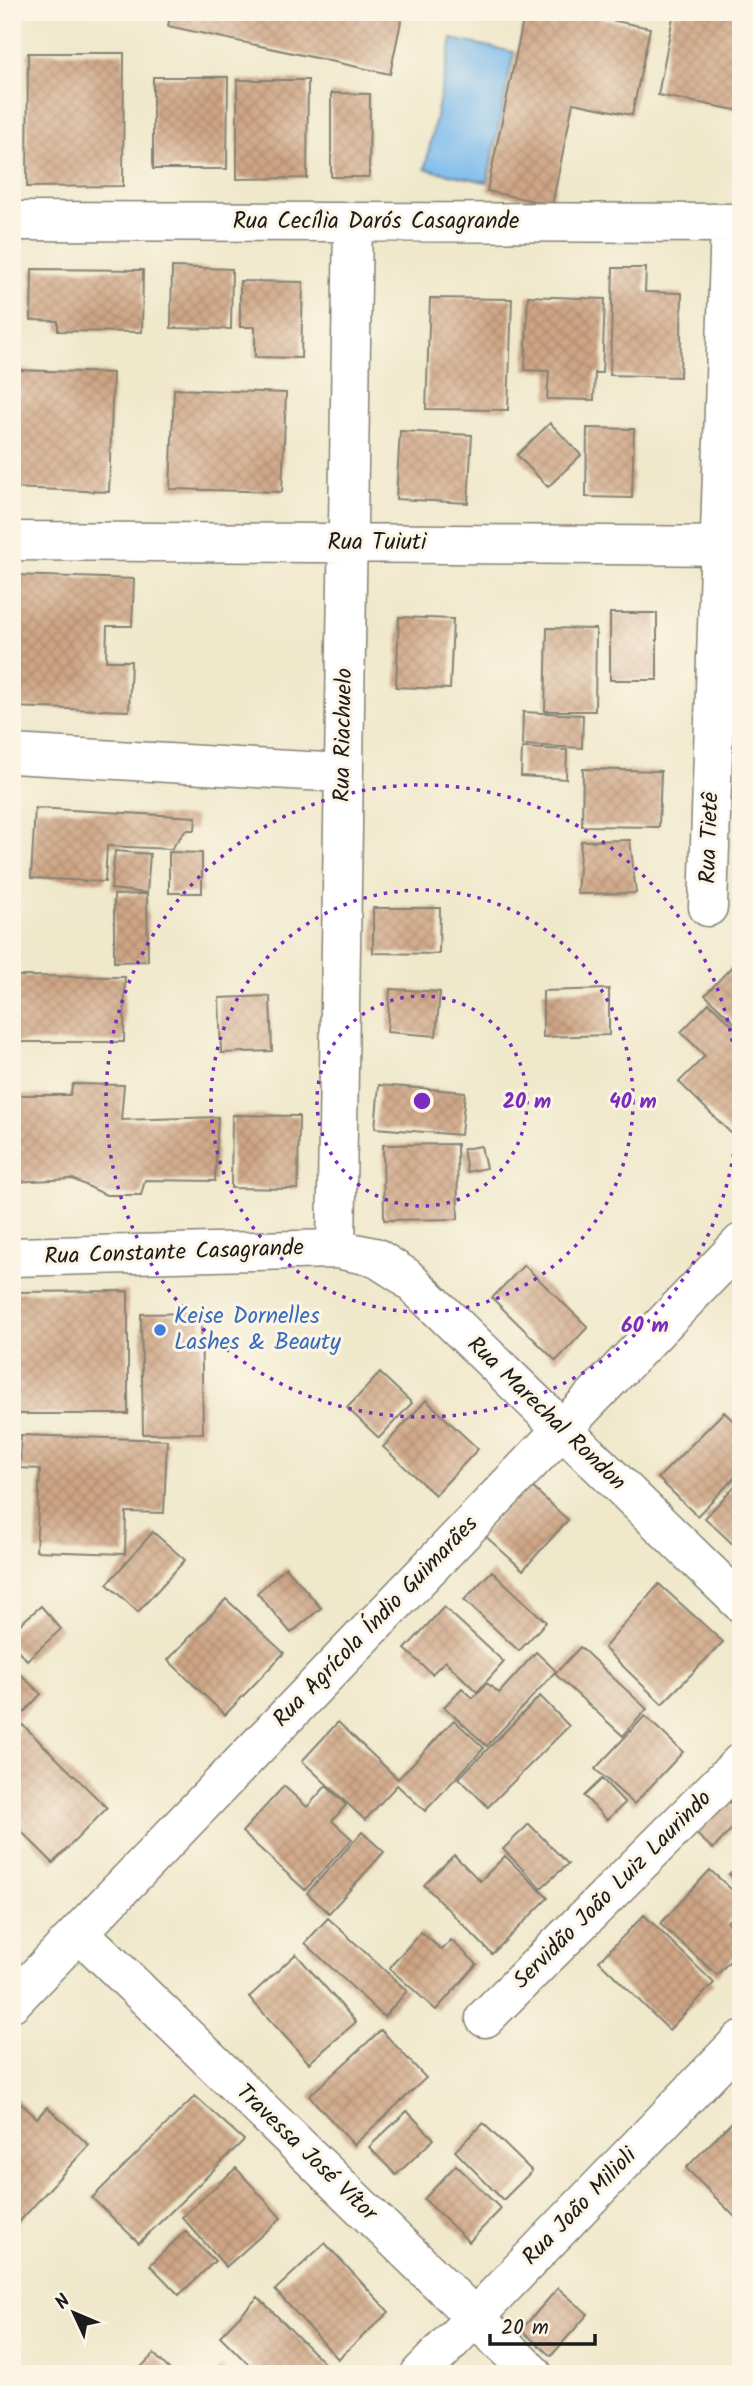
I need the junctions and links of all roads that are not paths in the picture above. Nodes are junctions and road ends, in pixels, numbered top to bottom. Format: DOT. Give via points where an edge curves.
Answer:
graph roads {
  1 [pos="12,221"];
  2 [pos="353,222"];
  3 [pos="735,223"];
  4 [pos="12,541"];
  5 [pos="348,543"];
  6 [pos="730,546"];
  7 [pos="12,754"];
  8 [pos="343,773"];
  9 [pos="708,907"];
  10 [pos="741,1243"];
  11 [pos="336,1249"];
  12 [pos="12,1258"];
  13 [pos="561,1430"];
  14 [pos="741,1603"];
  15 [pos="741,1762"];
  16 [pos="79,1932"];
  17 [pos="12,2002"];
  18 [pos="485,2018"];
  19 [pos="741,2040"];
  20 [pos="475,2317"];
  21 [pos="420,2374"];
  22 [pos="533,2374"];
  1 -- 2 [label="street, Rua Cecília Darós Casagrande"];
  2 -- 3 [label="street, Rua Cecília Darós Casagrande"];
  2 -- 5 [label="street, Rua Riachuelo"];
  3 -- 6 [label="street, Rua Tietê"];
  4 -- 5 [label="street, Rua Tuiuti"];
  5 -- 6 [label="street, Rua Tuiuti"];
  5 -- 8 [label="street, Rua Riachuelo"];
  6 -- 9 [label="street, Rua Tietê"];
  7 -- 8 [label="street"];
  8 -- 11 [label="street, Rua Riachuelo"];
  10 -- 13 [label="street, Rua Agrícola Índio Guimarães"];
  11 -- 12 [label="street, Rua Constante Casagrande"];
  11 -- 13 [label="street, Rua Marechal Rondon" via="375,1257 406,1277"];
  13 -- 14 [label="street, Rua Marechal Rondon"];
  13 -- 16 [label="street, Rua Agrícola Índio Guimarães"];
  15 -- 18 [label="street, Servidão João Luiz Laurindo"];
  16 -- 17 [label="street, Rua Agrícola Índio Guimarães"];
  16 -- 20 [label="street, Travessa José Vítor"];
  19 -- 20 [label="street, Rua João Milioli"];
  20 -- 21 [label="street, Rua João Milioli"];
  20 -- 22 [label="street, Travessa José Vítor"];
}
